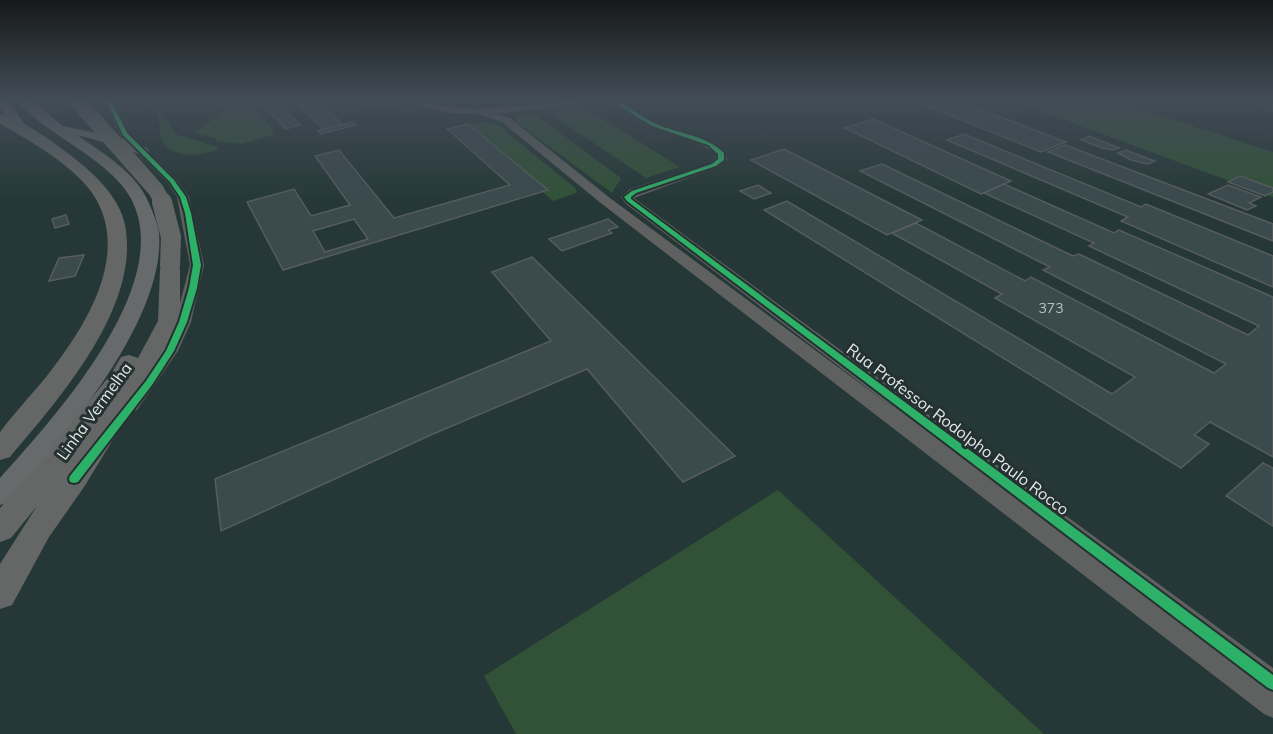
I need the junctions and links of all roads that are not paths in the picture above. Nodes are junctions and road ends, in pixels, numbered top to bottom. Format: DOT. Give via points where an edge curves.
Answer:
graph roads {
  1 [pos="25,132"];
  2 [pos="65,132"];
  3 [pos="84,132"];
  4 [pos="105,132"];
  5 [pos="124,132"];
  6 [pos="521,132"];
  7 [pos="675,132"];
  8 [pos="0,134"];
  9 [pos="142,151"];
  10 [pos="58,156"];
  11 [pos="170,268"];
  12 [pos="0,450"];
  13 [pos="74,479"];
  14 [pos="0,495"];
  15 [pos="0,529"];
  16 [pos="0,594"];
  17 [pos="1273,683"];
  18 [pos="1273,705"];
  1 -- 10 [label="highway"];
  2 -- 14 [label="main road, Linha Vermelha" via="98,155 134,191 148,227 144,278 129,319 103,367"];
  3 -- 9 [label="main road"];
  4 -- 11 [label="highway, Linha Vermelha, bridge" via="156,190 165,208 171,229"];
  5 -- 9 [label="street"];
  6 -- 18 [label="street, Rua Professor Rodolpho Paulo Rocco"];
  7 -- 17 [label="street, Rua Professor Rodolpho Paulo Rocco" via="710,144 722,156 714,165 627,197"];
  8 -- 10 [label="highway"];
  9 -- 13 [label="street" via="183,197 197,265 193,288 170,351"];
  10 -- 12 [label="highway" via="95,185 106,200 118,235 117,256 101,310 83,344"];
  11 -- 13 [label="highway" via="169,321 141,375"];
  11 -- 15 [label="highway, Linha Vermelha" via="156,314 120,379"];
  13 -- 16 [label="highway" via="38,528"];
}
